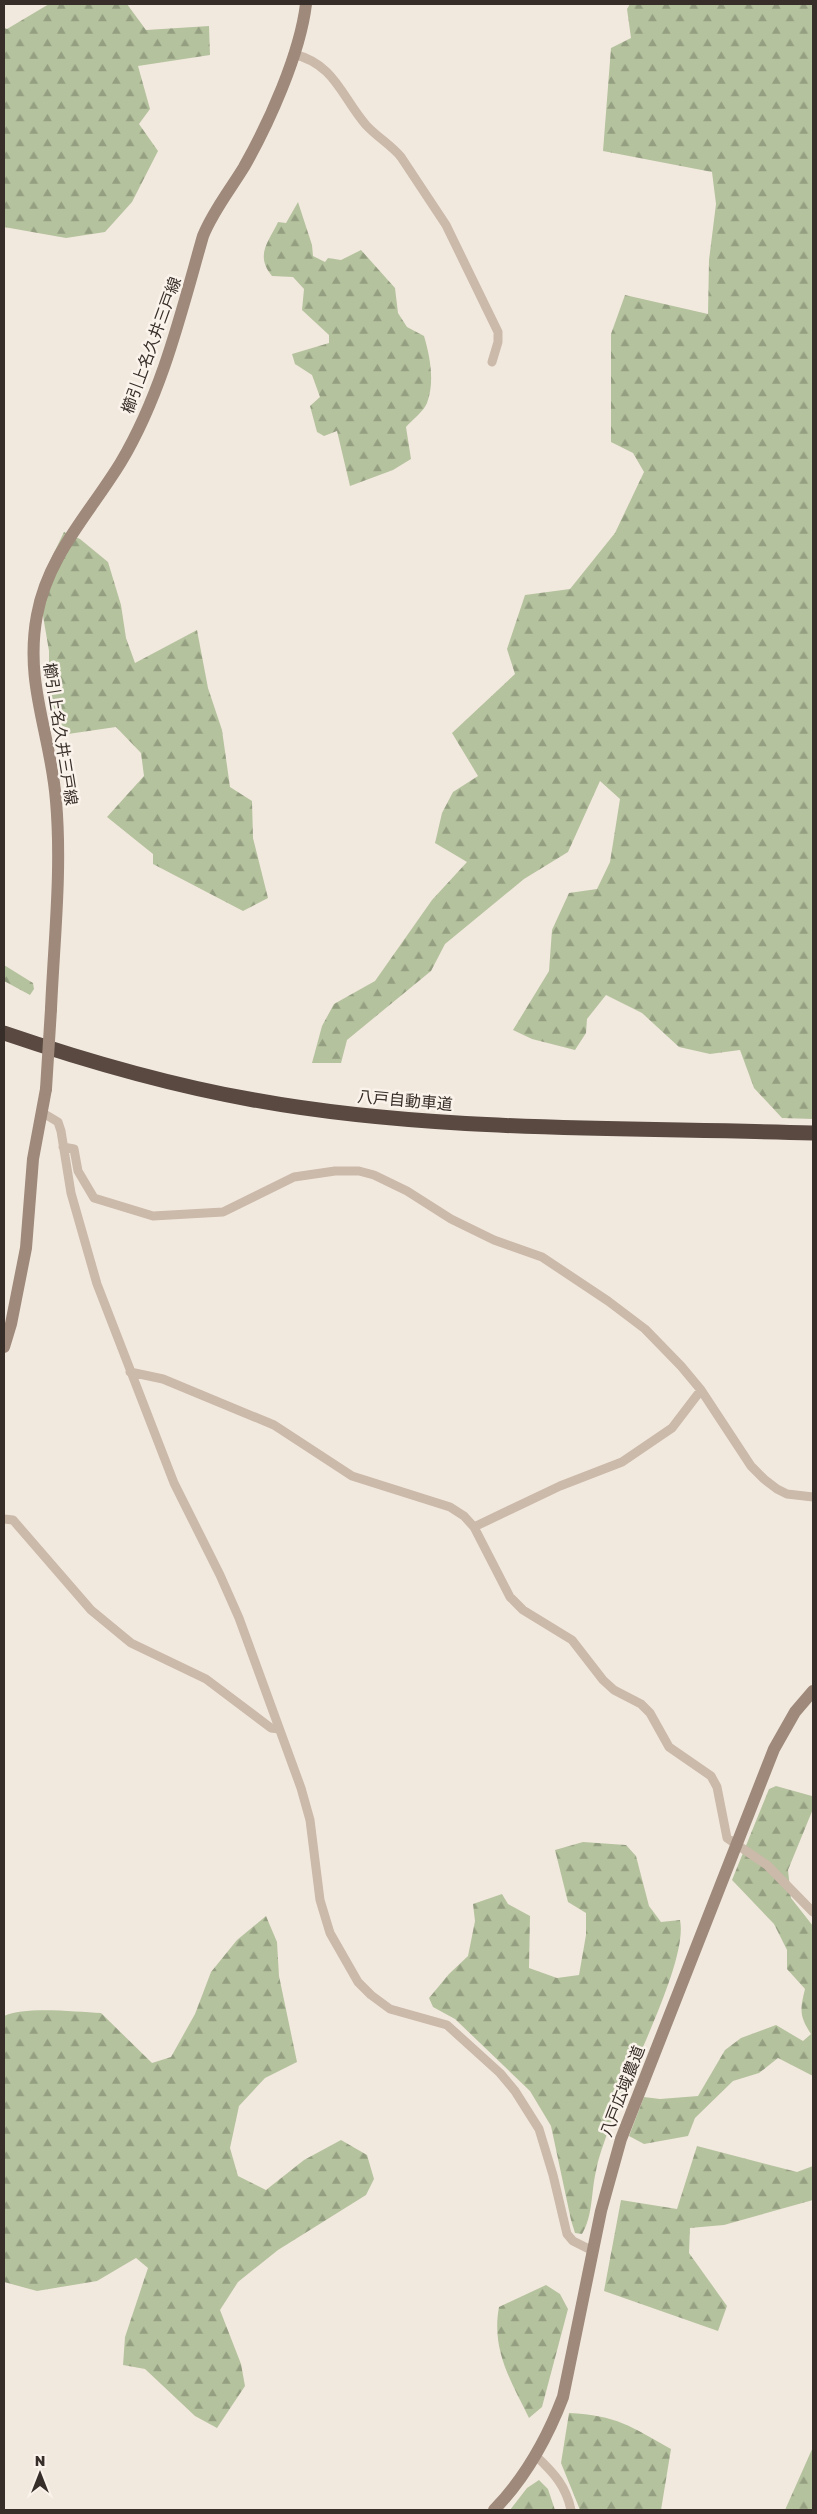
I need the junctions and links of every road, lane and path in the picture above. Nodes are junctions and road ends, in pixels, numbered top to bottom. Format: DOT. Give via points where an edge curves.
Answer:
graph roads {
  1 [pos="306,4"];
  2 [pos="293,54"];
  3 [pos="492,362"];
  4 [pos="4,1033"];
  5 [pos="4,1042"];
  6 [pos="43,1113"];
  7 [pos="813,1133"];
  8 [pos="813,1142"];
  9 [pos="63,1147"];
  10 [pos="4,1347"];
  11 [pos="130,1372"];
  12 [pos="702,1390"];
  13 [pos="813,1497"];
  14 [pos="4,1519"];
  15 [pos="474,1527"];
  16 [pos="813,1691"];
  17 [pos="279,1729"];
  18 [pos="736,1844"];
  19 [pos="813,1912"];
  20 [pos="593,2251"];
  21 [pos="536,2456"];
  22 [pos="494,2510"];
  23 [pos="571,2510"];
  1 -- 2 [label="main road, 櫛引上名久井三戸線"];
  2 -- 3 [label="street" via="305,56 327,70 368,128 401,157 446,225 498,332"];
  2 -- 6 [label="main road, 櫛引上名久井三戸線, bridge" via="263,129 208,223 172,345 140,424 121,462 54,564 38,613 32,653 33,673 54,779 58,830"];
  4 -- 7 [label="highway, 八戸自動車道" via="77,1058 152,1078 254,1100 326,1110 474,1123"];
  5 -- 8 [label="highway, 八戸自動車道" via="152,1087 249,1108 324,1119 473,1132"];
  6 -- 9 [label="street" via="58,1122"];
  6 -- 10 [label="main road, 櫛引上名久井三戸線" via="33,1159 26,1248"];
  9 -- 11 [label="street" via="82,1236"];
  9 -- 12 [label="street" via="74,1150 78,1172 94,1198 153,1216 222,1212 294,1177 335,1171 374,1175 407,1191 451,1220 542,1257 574,1277 645,1329"];
  11 -- 15 [label="street" via="163,1379 274,1425 352,1476 450,1506"];
  11 -- 17 [label="street" via="174,1483 239,1618"];
  12 -- 13 [label="street" via="751,1466 764,1479 787,1494"];
  12 -- 15 [label="street" via="672,1428 622,1462 560,1486"];
  14 -- 17 [label="street" via="13,1520 85,1603 130,1643 206,1679 271,1728"];
  15 -- 18 [label="street" via="510,1597 523,1610 572,1640 603,1680 650,1712 669,1747 711,1776 720,1799 724,1833"];
  16 -- 18 [label="main road, 八戸広域農道" via="795,1712 774,1749"];
  17 -- 20 [label="street" via="308,1814 324,1916 358,1982 390,2009 447,2025 500,2073 539,2128 567,2234 573,2241"];
  18 -- 19 [label="street" via="767,1865"];
  18 -- 20 [label="main road, 八戸広域農道" via="621,2139 608,2180"];
  20 -- 21 [label="main road, 八戸広域農道" via="563,2397"];
  21 -- 22 [label="main road, 八戸広域農道"];
  21 -- 23 [label="street" via="558,2477"];
}
